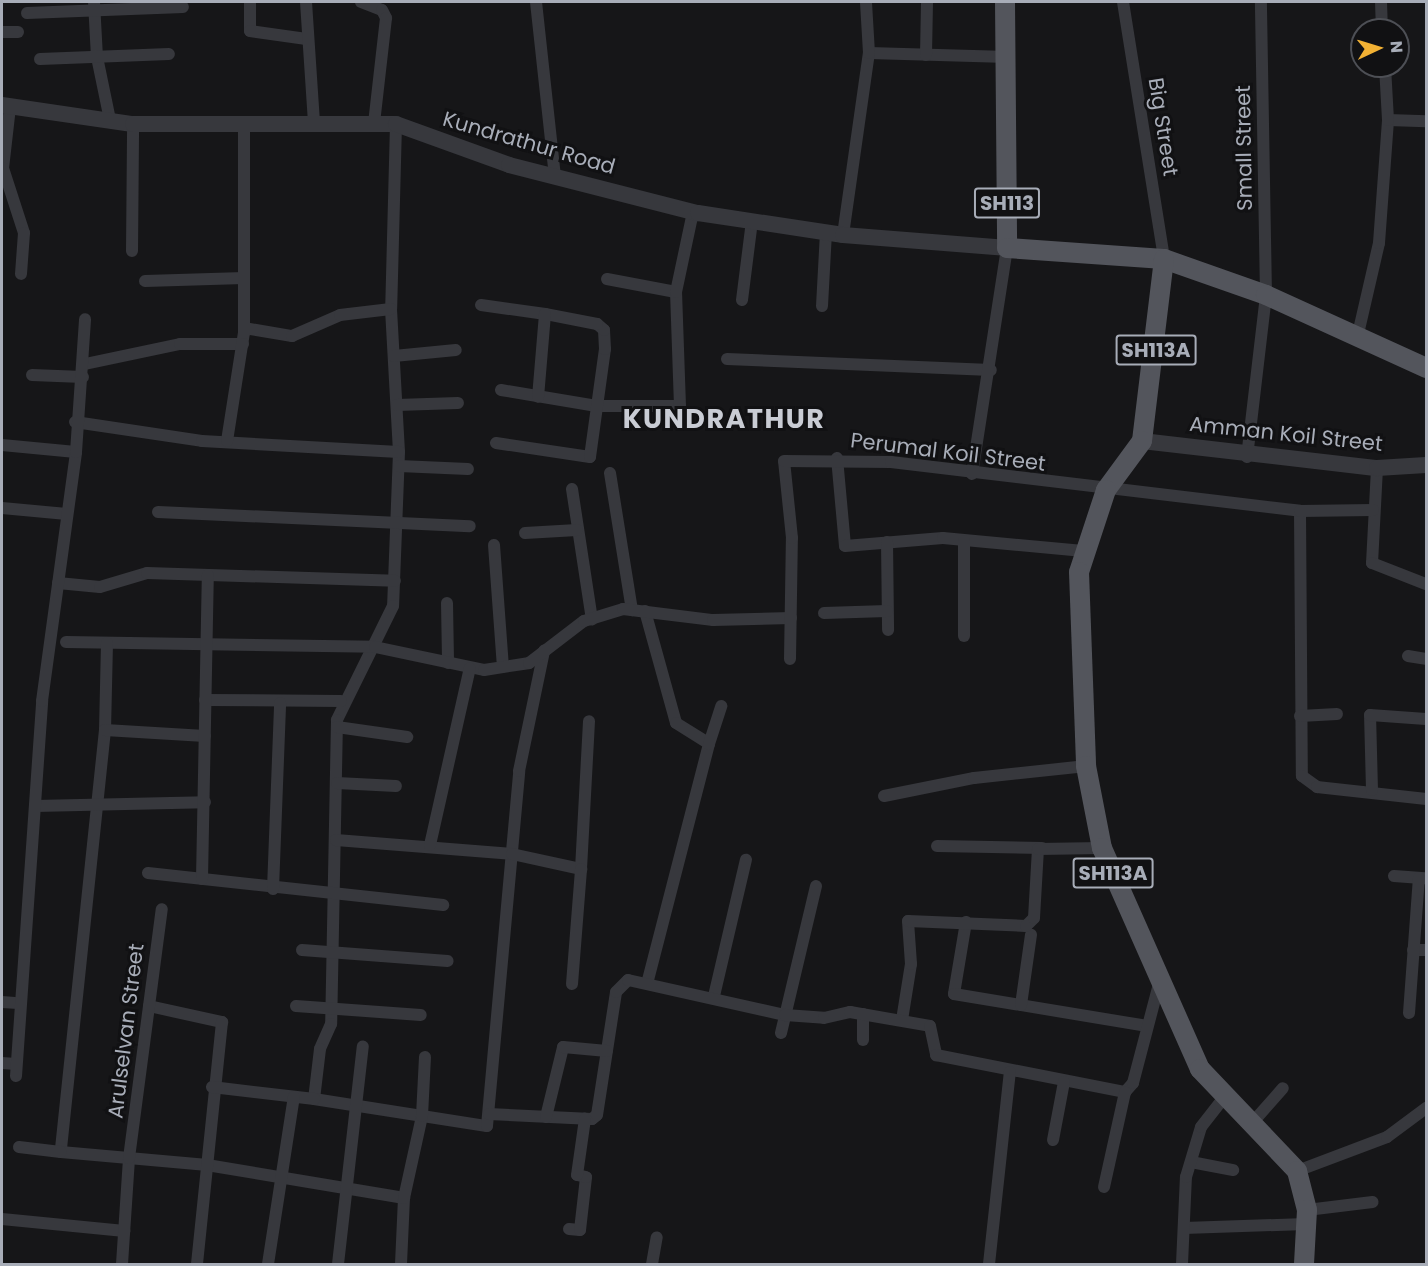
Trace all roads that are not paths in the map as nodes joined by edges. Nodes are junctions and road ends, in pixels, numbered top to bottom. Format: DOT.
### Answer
graph roads {
  1 [pos="250,2"];
  2 [pos="306,2"];
  3 [pos="361,2"];
  4 [pos="536,2"];
  5 [pos="866,2"];
  6 [pos="927,2"];
  7 [pos="1005,2"];
  8 [pos="1123,2"];
  9 [pos="1261,2"];
  10 [pos="1380,2"];
  11 [pos="95,7"];
  12 [pos="183,7"];
  13 [pos="27,13"];
  14 [pos="1381,18"];
  15 [pos="2,32"];
  16 [pos="18,32"];
  17 [pos="306,39"];
  18 [pos="869,53"];
  19 [pos="169,54"];
  20 [pos="926,55"];
  21 [pos="97,57"];
  22 [pos="1008,57"];
  23 [pos="40,58"];
  24 [pos="1386,78"];
  25 [pos="6,106"];
  26 [pos="110,120"];
  27 [pos="1388,120"];
  28 [pos="1426,120"];
  29 [pos="314,121"];
  30 [pos="133,124"];
  31 [pos="374,124"];
  32 [pos="396,124"];
  33 [pos="244,125"];
  34 [pos="555,176"];
  35 [pos="693,212"];
  36 [pos="752,221"];
  37 [pos="826,232"];
  38 [pos="843,235"];
  39 [pos="1007,248"];
  40 [pos="132,251"];
  41 [pos="1164,259"];
  42 [pos="21,274"];
  43 [pos="244,278"];
  44 [pos="607,279"];
  45 [pos="145,281"];
  46 [pos="676,292"];
  47 [pos="1266,295"];
  48 [pos="742,300"];
  49 [pos="482,305"];
  50 [pos="822,306"];
  51 [pos="392,309"];
  52 [pos="545,314"];
  53 [pos="85,319"];
  54 [pos="1358,334"];
  55 [pos="243,335"];
  56 [pos="456,350"];
  57 [pos="394,356"];
  58 [pos="727,358"];
  59 [pos="85,364"];
  60 [pos="1426,368"];
  61 [pos="991,370"];
  62 [pos="32,375"];
  63 [pos="84,377"];
  64 [pos="501,390"];
  65 [pos="538,397"];
  66 [pos="458,403"];
  67 [pos="397,405"];
  68 [pos="597,406"];
  69 [pos="75,422"];
  70 [pos="227,441"];
  71 [pos="1142,441"];
  72 [pos="496,443"];
  73 [pos="2,445"];
  74 [pos="399,452"];
  75 [pos="76,453"];
  76 [pos="1247,457"];
  77 [pos="837,458"];
  78 [pos="1426,465"];
  79 [pos="399,466"];
  80 [pos="1377,468"];
  81 [pos="468,469"];
  82 [pos="610,473"];
  83 [pos="972,474"];
  84 [pos="572,489"];
  85 [pos="1106,490"];
  86 [pos="2,508"];
  87 [pos="1373,510"];
  88 [pos="1300,511"];
  89 [pos="158,512"];
  90 [pos="67,514"];
  91 [pos="399,520"];
  92 [pos="470,526"];
  93 [pos="577,530"];
  94 [pos="525,533"];
  95 [pos="964,541"];
  96 [pos="886,542"];
  97 [pos="494,545"];
  98 [pos="1083,551"];
  99 [pos="208,575"];
  100 [pos="395,581"];
  101 [pos="58,583"];
  102 [pos="1426,584"];
  103 [pos="447,603"];
  104 [pos="638,611"];
  105 [pos="887,611"];
  106 [pos="824,613"];
  107 [pos="791,618"];
  108 [pos="592,619"];
  109 [pos="888,630"];
  110 [pos="964,636"];
  111 [pos="66,642"];
  112 [pos="107,643"];
  113 [pos="204,646"];
  114 [pos="375,647"];
  115 [pos="544,651"];
  116 [pos="1408,656"];
  117 [pos="790,659"];
  118 [pos="1426,659"];
  119 [pos="448,663"];
  120 [pos="503,666"];
  121 [pos="470,668"];
  122 [pos="205,700"];
  123 [pos="342,701"];
  124 [pos="280,703"];
  125 [pos="721,706"];
  126 [pos="1337,714"];
  127 [pos="1300,716"];
  128 [pos="1426,719"];
  129 [pos="589,721"];
  130 [pos="337,727"];
  131 [pos="105,730"];
  132 [pos="206,736"];
  133 [pos="407,737"];
  134 [pos="709,744"];
  135 [pos="1086,766"];
  136 [pos="337,783"];
  137 [pos="396,786"];
  138 [pos="1372,790"];
  139 [pos="884,796"];
  140 [pos="1426,799"];
  141 [pos="205,802"];
  142 [pos="97,804"];
  143 [pos="35,806"];
  144 [pos="336,840"];
  145 [pos="430,845"];
  146 [pos="937,846"];
  147 [pos="1041,848"];
  148 [pos="1102,848"];
  149 [pos="512,854"];
  150 [pos="746,860"];
  151 [pos="581,869"];
  152 [pos="148,873"];
  153 [pos="1394,876"];
  154 [pos="1423,878"];
  155 [pos="202,879"];
  156 [pos="816,886"];
  157 [pos="273,889"];
  158 [pos="332,895"];
  159 [pos="443,905"];
  160 [pos="162,909"];
  161 [pos="966,922"];
  162 [pos="1031,935"];
  163 [pos="302,950"];
  164 [pos="1413,950"];
  165 [pos="1426,950"];
  166 [pos="333,951"];
  167 [pos="448,961"];
  168 [pos="1161,979"];
  169 [pos="647,983"];
  170 [pos="572,984"];
  171 [pos="714,996"];
  172 [pos="2,1002"];
  173 [pos="18,1003"];
  174 [pos="1021,1005"];
  175 [pos="149,1006"];
  176 [pos="296,1006"];
  177 [pos="332,1006"];
  178 [pos="1409,1013"];
  179 [pos="863,1014"];
  180 [pos="421,1015"];
  181 [pos="785,1015"];
  182 [pos="902,1020"];
  183 [pos="1147,1026"];
  184 [pos="782,1033"];
  185 [pos="863,1040"];
  186 [pos="363,1046"];
  187 [pos="606,1051"];
  188 [pos="425,1057"];
  189 [pos="2,1064"];
  190 [pos="1010,1072"];
  191 [pos="1064,1082"];
  192 [pos="212,1087"];
  193 [pos="1283,1088"];
  194 [pos="1125,1092"];
  195 [pos="1225,1096"];
  196 [pos="294,1097"];
  197 [pos="314,1099"];
  198 [pos="355,1106"];
  199 [pos="1426,1108"];
  200 [pos="489,1114"];
  201 [pos="422,1116"];
  202 [pos="546,1117"];
  203 [pos="585,1119"];
  204 [pos="1253,1122"];
  205 [pos="1053,1140"];
  206 [pos="19,1147"];
  207 [pos="61,1152"];
  208 [pos="129,1158"];
  209 [pos="1191,1161"];
  210 [pos="207,1165"];
  211 [pos="1233,1170"];
  212 [pos="1297,1170"];
  213 [pos="279,1177"];
  214 [pos="345,1187"];
  215 [pos="1104,1187"];
  216 [pos="404,1198"];
  217 [pos="1373,1202"];
  218 [pos="1306,1217"];
  219 [pos="2,1219"];
  220 [pos="1184,1228"];
  221 [pos="569,1229"];
  222 [pos="124,1231"];
  223 [pos="657,1237"];
  224 [pos="122,1264"];
  225 [pos="197,1264"];
  226 [pos="268,1264"];
  227 [pos="338,1264"];
  228 [pos="401,1264"];
  229 [pos="652,1264"];
  230 [pos="988,1264"];
  231 [pos="1182,1264"];
  232 [pos="1304,1264"];
  1 -- 17 [label="street"];
  2 -- 17 [label="street"];
  3 -- 31 [label="street"];
  4 -- 34 [label="street"];
  5 -- 18 [label="street"];
  6 -- 20 [label="street"];
  7 -- 22 [label="main road, SH113"];
  8 -- 41 [label="street, Big Street"];
  9 -- 47 [label="street, Small Street"];
  10 -- 14 [label="street"];
  11 -- 12 [label="street"];
  11 -- 13 [label="street"];
  11 -- 21 [label="street"];
  15 -- 16 [label="street"];
  17 -- 29 [label="street"];
  18 -- 20 [label="street"];
  18 -- 38 [label="street"];
  19 -- 21 [label="street"];
  20 -- 22 [label="street"];
  21 -- 23 [label="street"];
  21 -- 26 [label="street"];
  22 -- 39 [label="main road, SH113"];
  24 -- 27 [label="street"];
  25 -- 26 [label="street, Kundrathur Road"];
  25 -- 42 [label="street"];
  26 -- 30 [label="street, Kundrathur Road"];
  27 -- 28 [label="street"];
  27 -- 54 [label="street"];
  29 -- 31 [label="street, Kundrathur Road"];
  29 -- 33 [label="street, Kundrathur Road"];
  30 -- 33 [label="street, Kundrathur Road"];
  30 -- 40 [label="street"];
  31 -- 32 [label="street, Kundrathur Road"];
  32 -- 34 [label="street, Kundrathur Road"];
  32 -- 51 [label="street"];
  33 -- 43 [label="street"];
  34 -- 35 [label="street, Kundrathur Road"];
  35 -- 36 [label="street, Kundrathur Road"];
  35 -- 46 [label="street"];
  36 -- 37 [label="street, Kundrathur Road"];
  36 -- 48 [label="street"];
  37 -- 38 [label="street, Kundrathur Road"];
  37 -- 50 [label="street"];
  38 -- 39 [label="street, Kundrathur Road"];
  39 -- 41 [label="main road, SH113"];
  39 -- 61 [label="street"];
  41 -- 47 [label="main road, SH113"];
  41 -- 71 [label="main road, SH113A"];
  43 -- 45 [label="street"];
  43 -- 55 [label="street"];
  44 -- 46 [label="street"];
  46 -- 68 [label="street"];
  47 -- 54 [label="main road, SH113"];
  47 -- 76 [label="street, Small Street"];
  49 -- 52 [label="street"];
  51 -- 55 [label="street"];
  51 -- 57 [label="street"];
  52 -- 65 [label="street"];
  52 -- 68 [label="street"];
  53 -- 59 [label="street"];
  54 -- 60 [label="main road, SH113"];
  55 -- 59 [label="street"];
  55 -- 70 [label="street"];
  56 -- 57 [label="street"];
  57 -- 67 [label="street"];
  58 -- 61 [label="street"];
  59 -- 63 [label="street"];
  61 -- 83 [label="street"];
  62 -- 63 [label="street"];
  63 -- 69 [label="street"];
  64 -- 65 [label="street"];
  65 -- 68 [label="street"];
  66 -- 67 [label="street"];
  67 -- 74 [label="street"];
  68 -- 72 [label="street"];
  69 -- 70 [label="street"];
  69 -- 75 [label="street"];
  70 -- 74 [label="street"];
  71 -- 76 [label="street, Amman Koil Street"];
  71 -- 85 [label="main road, SH113A"];
  73 -- 75 [label="street"];
  74 -- 79 [label="street"];
  75 -- 90 [label="street"];
  76 -- 80 [label="street, Amman Koil Street"];
  77 -- 83 [label="street, Perumal Koil Street"];
  77 -- 96 [label="street"];
  77 -- 107 [label="street, Perumal Koil Street"];
  78 -- 80 [label="street, Amman Koil Street"];
  79 -- 81 [label="street"];
  79 -- 91 [label="street"];
  80 -- 87 [label="street"];
  82 -- 104 [label="street"];
  83 -- 85 [label="street, Perumal Koil Street"];
  84 -- 93 [label="street"];
  85 -- 88 [label="street, Perumal Koil Street"];
  85 -- 98 [label="main road, SH113A"];
  86 -- 90 [label="street"];
  87 -- 88 [label="street, Perumal Koil Street"];
  87 -- 102 [label="street"];
  88 -- 127 [label="street"];
  89 -- 91 [label="street"];
  90 -- 101 [label="street"];
  91 -- 92 [label="street"];
  91 -- 100 [label="street"];
  93 -- 94 [label="street"];
  93 -- 108 [label="street"];
  95 -- 96 [label="street"];
  95 -- 98 [label="street"];
  95 -- 110 [label="street"];
  96 -- 105 [label="street"];
  97 -- 120 [label="street"];
  98 -- 135 [label="main road, SH113A"];
  99 -- 100 [label="street"];
  99 -- 101 [label="street"];
  99 -- 113 [label="street"];
  100 -- 114 [label="street"];
  101 -- 143 [label="street"];
  103 -- 119 [label="street"];
  104 -- 107 [label="street"];
  104 -- 108 [label="street"];
  104 -- 134 [label="street"];
  105 -- 106 [label="street"];
  105 -- 109 [label="street"];
  107 -- 117 [label="street"];
  108 -- 115 [label="street"];
  111 -- 112 [label="street"];
  112 -- 113 [label="street"];
  112 -- 131 [label="street"];
  113 -- 114 [label="street"];
  113 -- 122 [label="street"];
  114 -- 119 [label="street"];
  114 -- 123 [label="street"];
  115 -- 120 [label="street"];
  115 -- 149 [label="street"];
  116 -- 118 [label="street"];
  119 -- 121 [label="street"];
  120 -- 121 [label="street"];
  121 -- 145 [label="street"];
  122 -- 124 [label="street"];
  122 -- 132 [label="street"];
  123 -- 124 [label="street"];
  123 -- 130 [label="street"];
  124 -- 157 [label="street"];
  125 -- 134 [label="street"];
  126 -- 127 [label="street"];
  127 -- 138 [label="street"];
  128 -- 138 [label="street"];
  129 -- 151 [label="street"];
  130 -- 133 [label="street"];
  130 -- 136 [label="street"];
  131 -- 132 [label="street"];
  131 -- 142 [label="street"];
  132 -- 141 [label="street"];
  134 -- 169 [label="street"];
  135 -- 139 [label="street"];
  135 -- 148 [label="main road, SH113A"];
  136 -- 137 [label="street"];
  136 -- 144 [label="street"];
  138 -- 140 [label="street"];
  141 -- 142 [label="street"];
  141 -- 155 [label="street"];
  142 -- 143 [label="street"];
  142 -- 207 [label="street"];
  143 -- 173 [label="street"];
  144 -- 145 [label="street"];
  144 -- 158 [label="street"];
  145 -- 149 [label="street"];
  146 -- 147 [label="street"];
  147 -- 148 [label="street"];
  147 -- 161 [label="street"];
  148 -- 168 [label="main road, SH113A"];
  149 -- 151 [label="street"];
  149 -- 200 [label="street"];
  150 -- 171 [label="street"];
  151 -- 170 [label="street"];
  152 -- 155 [label="street"];
  153 -- 154 [label="street"];
  154 -- 164 [label="street"];
  155 -- 157 [label="street"];
  156 -- 181 [label="street"];
  157 -- 158 [label="street"];
  158 -- 159 [label="street"];
  158 -- 166 [label="street"];
  160 -- 175 [label="street, Arulselvan Street"];
  161 -- 174 [label="street"];
  161 -- 182 [label="street"];
  162 -- 174 [label="street"];
  163 -- 166 [label="street"];
  164 -- 165 [label="street"];
  164 -- 178 [label="street"];
  166 -- 167 [label="street"];
  166 -- 177 [label="street"];
  168 -- 183 [label="street"];
  168 -- 195 [label="main road, SH113A"];
  169 -- 171 [label="street"];
  169 -- 187 [label="street"];
  171 -- 181 [label="street"];
  172 -- 173 [label="street"];
  173 -- 189 [label="street"];
  174 -- 183 [label="street"];
  175 -- 192 [label="street"];
  175 -- 208 [label="street, Arulselvan Street"];
  176 -- 177 [label="street"];
  177 -- 180 [label="street"];
  177 -- 197 [label="street"];
  179 -- 181 [label="street"];
  179 -- 182 [label="street"];
  179 -- 185 [label="street"];
  181 -- 184 [label="street"];
  182 -- 190 [label="street"];
  183 -- 194 [label="street"];
  186 -- 198 [label="street"];
  187 -- 202 [label="street"];
  187 -- 203 [label="street"];
  188 -- 201 [label="street"];
  190 -- 191 [label="street"];
  190 -- 230 [label="street"];
  191 -- 194 [label="street"];
  191 -- 205 [label="street"];
  192 -- 196 [label="street"];
  192 -- 210 [label="street"];
  193 -- 204 [label="street"];
  194 -- 215 [label="street"];
  195 -- 204 [label="main road, SH113A"];
  195 -- 209 [label="street"];
  196 -- 197 [label="street"];
  196 -- 213 [label="street"];
  197 -- 198 [label="street"];
  198 -- 201 [label="street"];
  198 -- 214 [label="street"];
  199 -- 212 [label="street"];
  200 -- 201 [label="street"];
  200 -- 202 [label="street"];
  201 -- 216 [label="street"];
  202 -- 203 [label="street"];
  203 -- 221 [label="street"];
  204 -- 212 [label="main road, SH113A"];
  206 -- 207 [label="street"];
  207 -- 208 [label="street"];
  208 -- 210 [label="street"];
  208 -- 222 [label="street, Arulselvan Street"];
  209 -- 211 [label="street"];
  209 -- 220 [label="street"];
  210 -- 213 [label="street"];
  210 -- 225 [label="street"];
  212 -- 218 [label="main road, SH113A"];
  213 -- 214 [label="street"];
  213 -- 226 [label="street"];
  214 -- 216 [label="street"];
  214 -- 227 [label="street"];
  216 -- 228 [label="street"];
  217 -- 218 [label="street"];
  218 -- 220 [label="street"];
  218 -- 232 [label="main road, SH113A"];
  219 -- 222 [label="street"];
  220 -- 231 [label="street"];
  222 -- 224 [label="street, Arulselvan Street"];
  223 -- 229 [label="street"];
}
